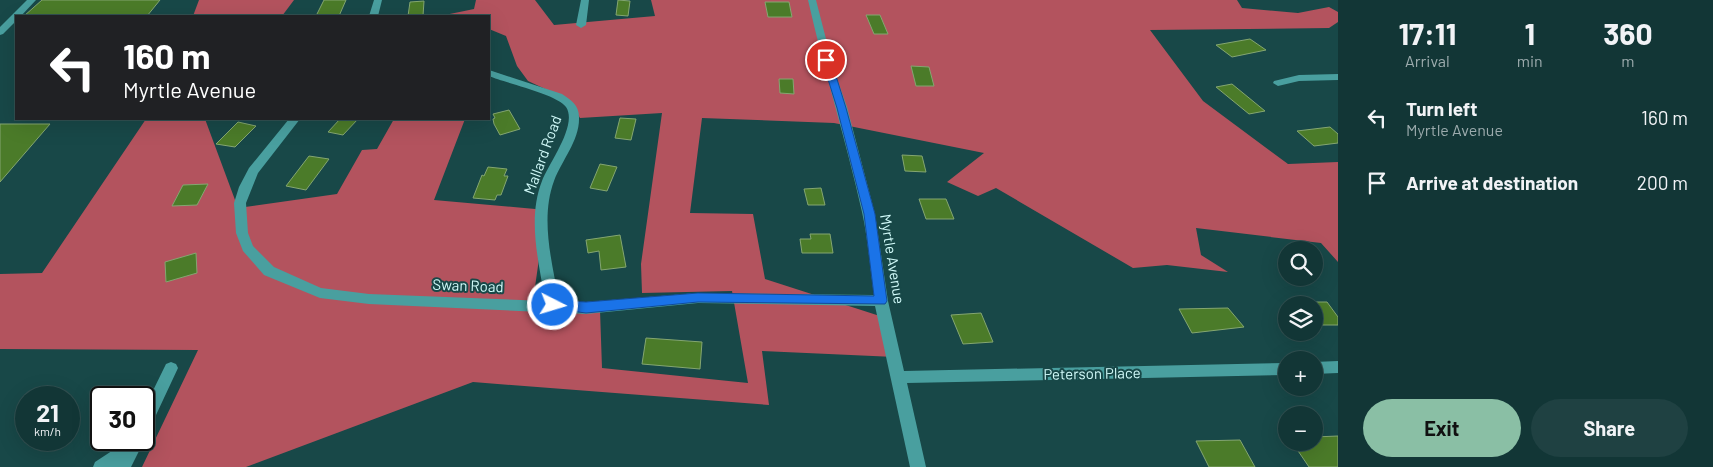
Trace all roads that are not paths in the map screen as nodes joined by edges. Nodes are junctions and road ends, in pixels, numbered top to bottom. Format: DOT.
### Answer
graph roads {
  1 [pos="32,0"];
  2 [pos="378,0"];
  3 [pos="585,0"];
  4 [pos="812,0"];
  5 [pos="17,15"];
  6 [pos="374,15"];
  7 [pos="15,17"];
  8 [pos="581,25"];
  9 [pos="0,32"];
  10 [pos="490,73"];
  11 [pos="1338,77"];
  12 [pos="1278,83"];
  13 [pos="294,120"];
  14 [pos="881,301"];
  15 [pos="553,305"];
  16 [pos="1338,367"];
  17 [pos="171,368"];
  18 [pos="1323,368"];
  19 [pos="1278,369"];
  20 [pos="898,377"];
  21 [pos="155,402"];
  22 [pos="124,451"];
  23 [pos="131,451"];
  24 [pos="101,467"];
  25 [pos="124,467"];
  26 [pos="918,467"];
  1 -- 5 [label="street"];
  2 -- 6 [label="street"];
  3 -- 8 [label="street"];
  4 -- 14 [label="street, Myrtle Avenue"];
  7 -- 9 [label="street"];
  10 -- 15 [label="street, Mallard Road"];
  11 -- 12 [label="street"];
  13 -- 15 [label="street, Swan Road"];
  14 -- 15 [label="street, Swan Road"];
  14 -- 20 [label="street, Myrtle Avenue"];
  16 -- 18 [label="street"];
  17 -- 21 [label="street"];
  19 -- 20 [label="street, Peterson Place"];
  20 -- 26 [label="street, Myrtle Avenue"];
  22 -- 24 [label="street"];
  23 -- 25 [label="street"];
}
